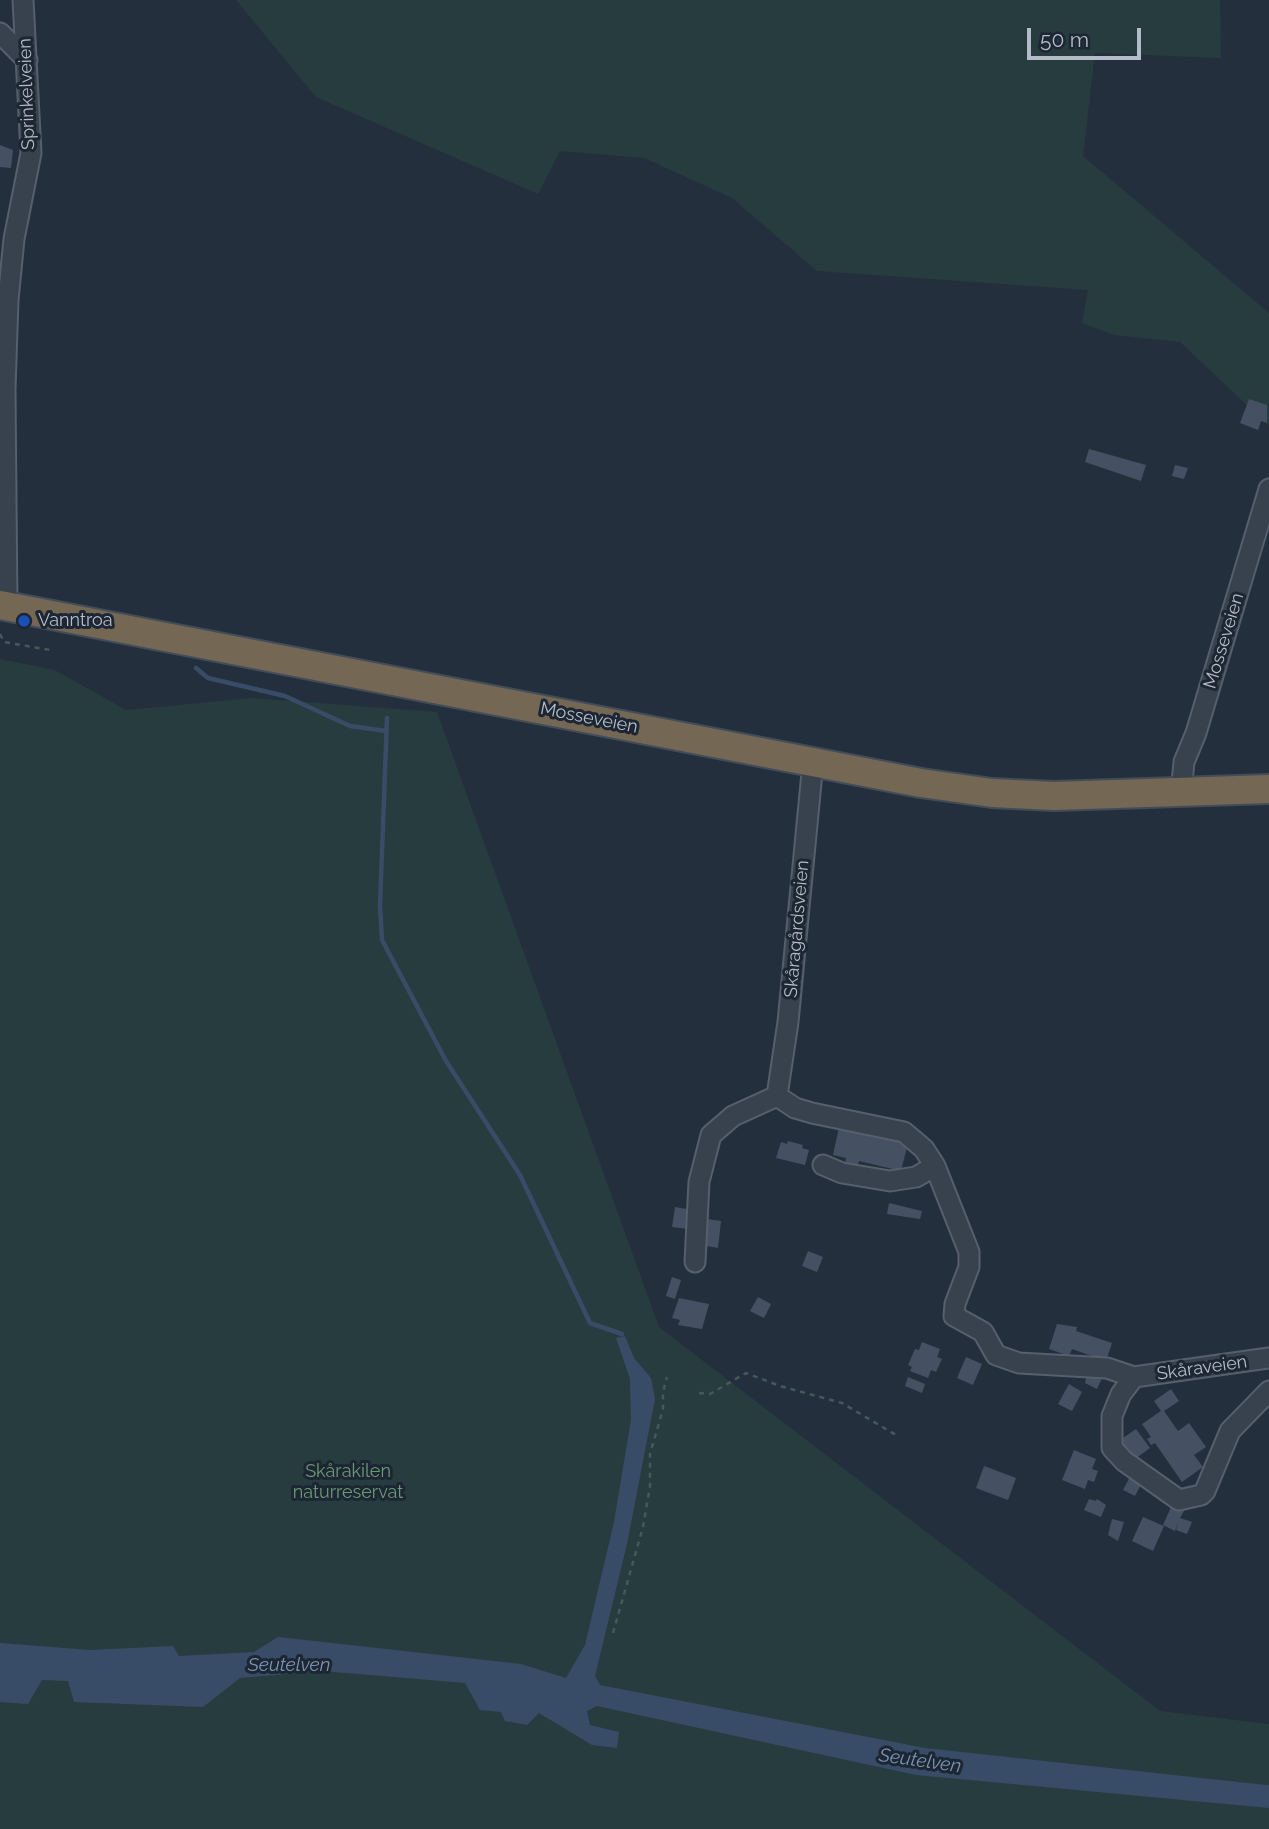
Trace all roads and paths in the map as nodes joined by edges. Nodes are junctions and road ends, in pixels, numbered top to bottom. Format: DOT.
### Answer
graph roads {
  1 [pos="23,0"];
  2 [pos="0,33"];
  3 [pos="27,61"];
  4 [pos="1269,489"];
  5 [pos="3,606"];
  6 [pos="0,634"];
  7 [pos="50,650"];
  8 [pos="813,762"];
  9 [pos="1269,789"];
  10 [pos="1181,793"];
  11 [pos="777,1096"];
  12 [pos="823,1165"];
  13 [pos="935,1166"];
  14 [pos="695,1262"];
  15 [pos="1269,1358"];
  16 [pos="667,1377"];
  17 [pos="1134,1377"];
  18 [pos="1269,1391"];
  19 [pos="699,1392"];
  20 [pos="897,1435"];
  21 [pos="614,1633"];
  1 -- 3 [label="street, Sprinkelveien"];
  2 -- 3 [label="street"];
  3 -- 5 [label="street, Sprinkelveien"];
  4 -- 10 [label="street, Mosseveien"];
  5 -- 8 [label="highway, Mosseveien"];
  6 -- 7 [label="path"];
  8 -- 10 [label="highway, Mosseveien"];
  8 -- 11 [label="street, Skåragårdsveien"];
  9 -- 10 [label="highway, Mosseveien"];
  11 -- 13 [label="street"];
  11 -- 14 [label="street"];
  12 -- 13 [label="street"];
  13 -- 17 [label="street"];
  15 -- 17 [label="street, Skåraveien"];
  16 -- 21 [label="path"];
  17 -- 18 [label="street"];
  19 -- 20 [label="path"];
}
